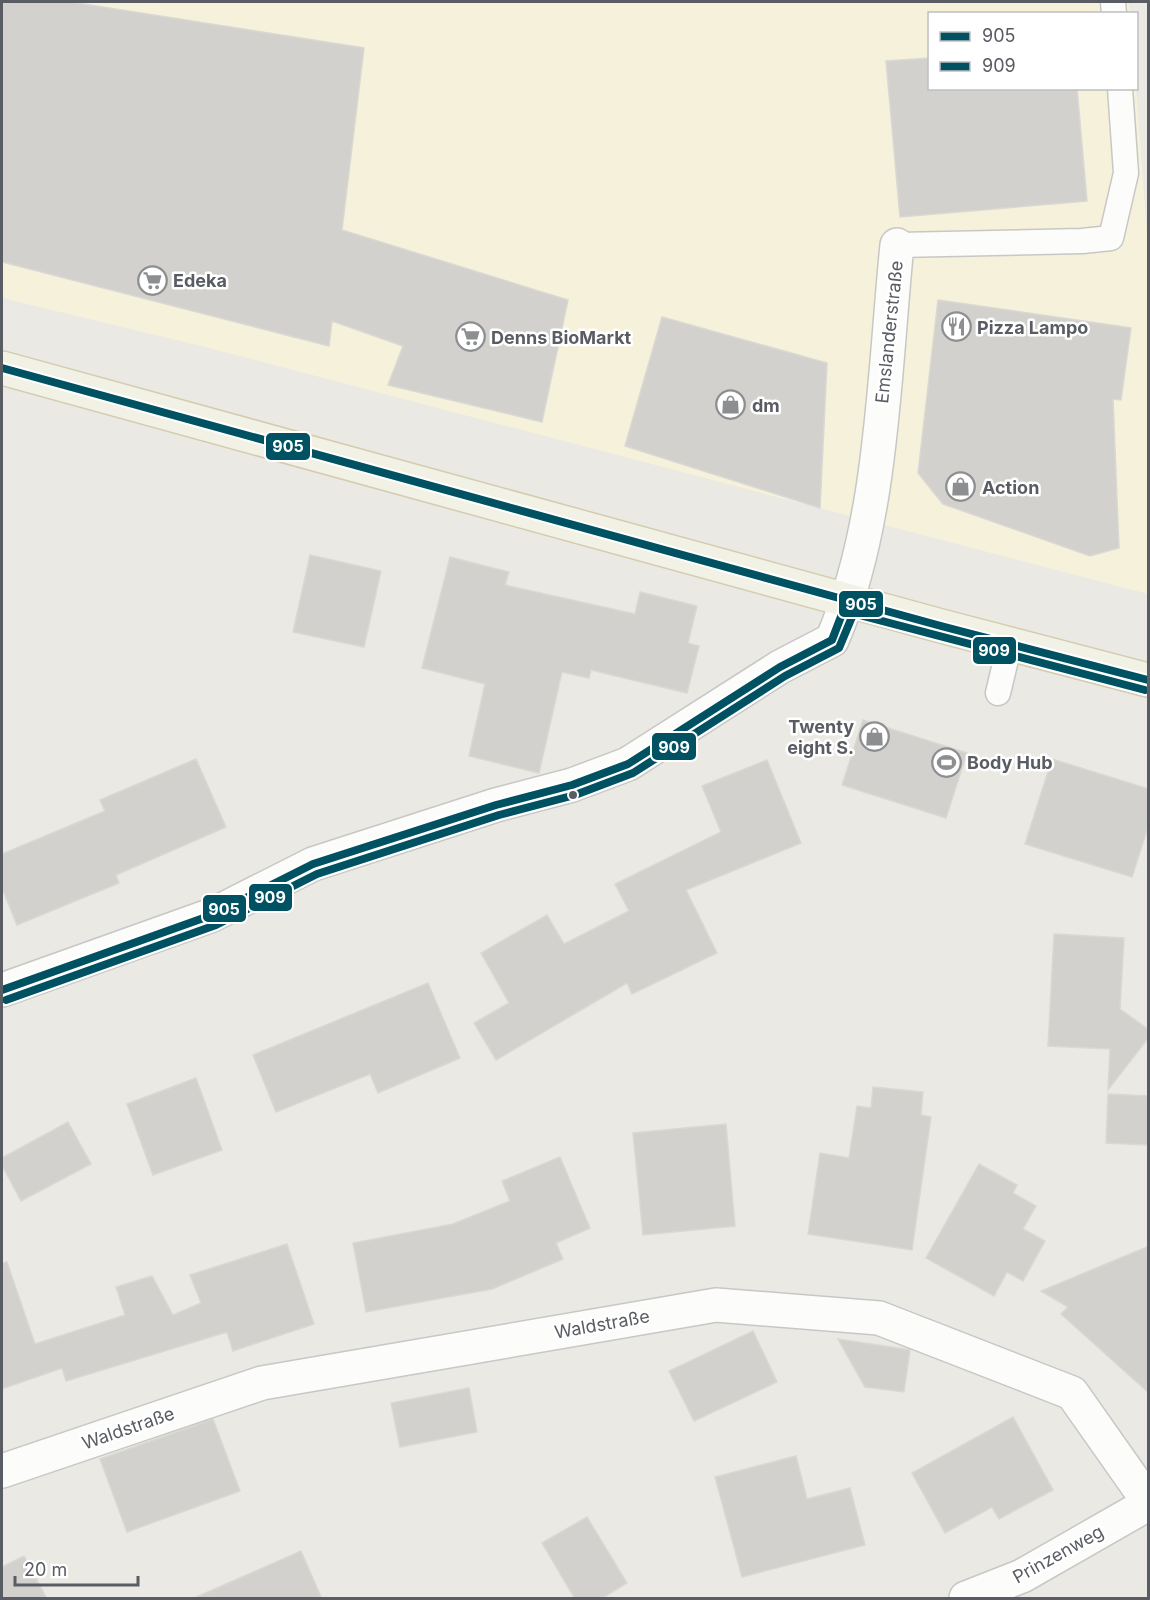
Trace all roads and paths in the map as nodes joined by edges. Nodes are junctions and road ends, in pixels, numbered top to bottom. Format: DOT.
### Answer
graph roads {
  1 [pos="1120,90"];
  2 [pos="897,245"];
  3 [pos="2,368"];
  4 [pos="847,601"];
  5 [pos="1010,643"];
  6 [pos="1149,680"];
  7 [pos="998,693"];
  8 [pos="2,990"];
  9 [pos="2,1471"];
  10 [pos="1149,1502"];
  11 [pos="966,1599"];
  1 -- 2 [label="lane, Emslanderstraße"];
  2 -- 4 [label="street, Emslanderstraße"];
  3 -- 4 [label="main road"];
  4 -- 5 [label="main road"];
  4 -- 8 [label="street, Emslanderstraße"];
  5 -- 6 [label="main road"];
  5 -- 7 [label="lane"];
  9 -- 10 [label="street, Waldstraße"];
  10 -- 11 [label="street, Prinzenweg"];
}
